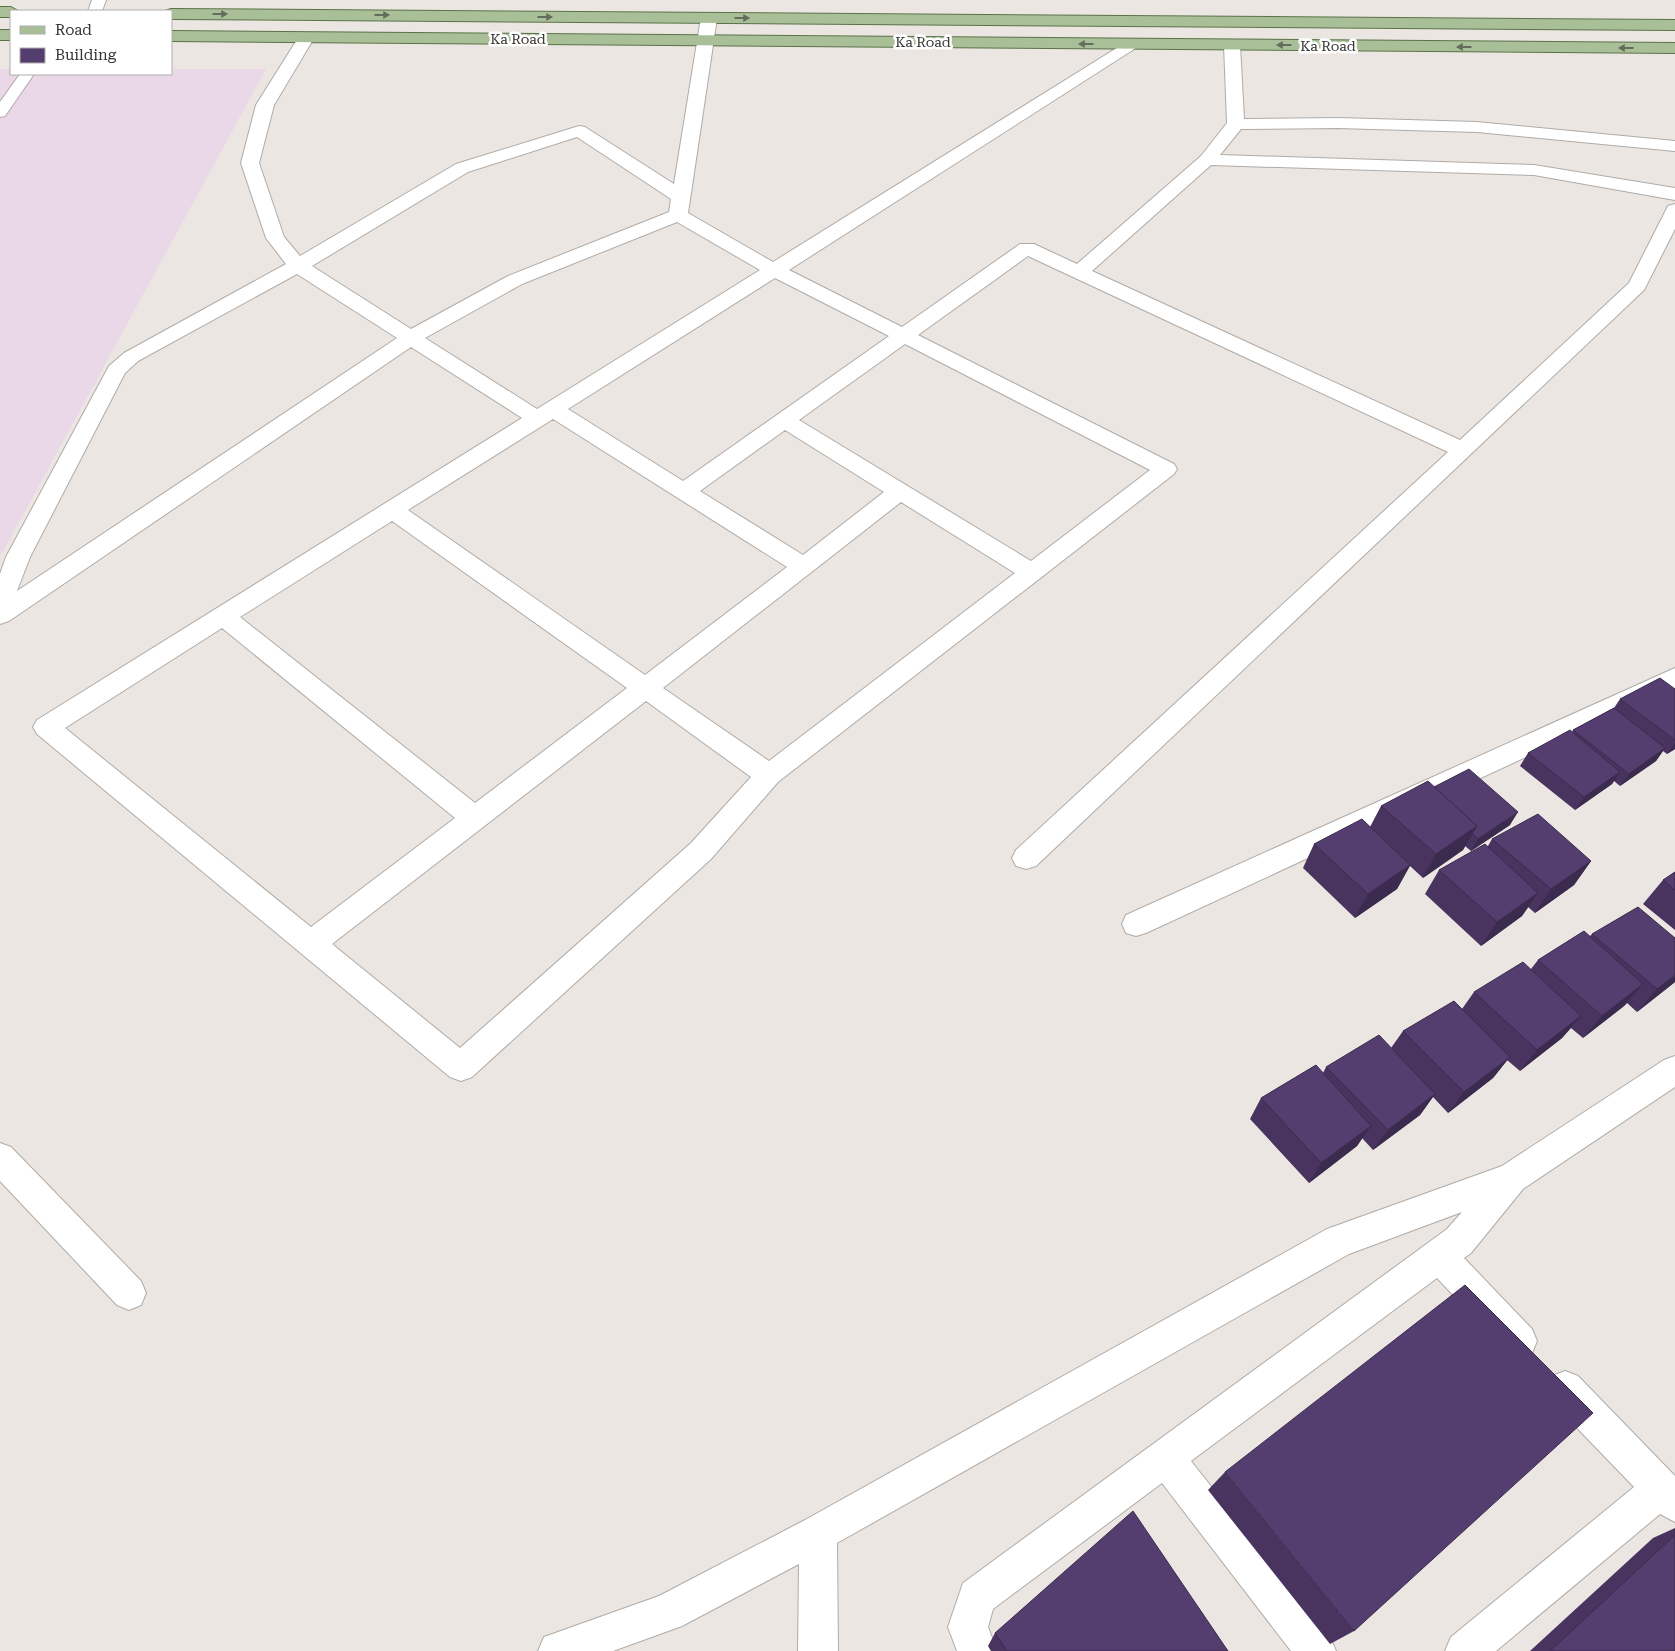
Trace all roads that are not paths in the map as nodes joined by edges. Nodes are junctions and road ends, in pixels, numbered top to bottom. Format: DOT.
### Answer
graph roads {
  1 [pos="172,14"];
  2 [pos="709,18"];
  3 [pos="1675,25"];
  4 [pos="172,36"];
  5 [pos="306,38"];
  6 [pos="706,41"];
  7 [pos="1134,44"];
  8 [pos="1232,45"];
  9 [pos="1675,48"];
  10 [pos="26,75"];
  11 [pos="0,113"];
  12 [pos="1236,124"];
  13 [pos="1675,146"];
  14 [pos="1207,160"];
  15 [pos="1675,194"];
  16 [pos="679,206"];
  17 [pos="1675,210"];
  18 [pos="298,266"];
  19 [pos="774,270"];
  20 [pos="1079,272"];
  21 [pos="903,336"];
  22 [pos="412,337"];
  23 [pos="545,413"];
  24 [pos="784,420"];
  25 [pos="1463,450"];
  26 [pos="684,491"];
  27 [pos="900,492"];
  28 [pos="392,510"];
  29 [pos="804,567"];
  30 [pos="1032,572"];
  31 [pos="0,606"];
  32 [pos="0,615"];
  33 [pos="223,616"];
  34 [pos="1675,677"];
  35 [pos="645,689"];
  36 [pos="769,775"];
  37 [pos="475,819"];
  38 [pos="1026,858"];
  39 [pos="1136,924"];
  40 [pos="311,943"];
  41 [pos="1675,1070"];
  42 [pos="0,1158"];
  43 [pos="1512,1178"];
  44 [pos="1439,1256"];
  45 [pos="129,1293"];
  46 [pos="1166,1458"];
  47 [pos="1668,1496"];
  48 [pos="818,1533"];
  49 [pos="558,1651"];
  50 [pos="818,1651"];
  51 [pos="977,1651"];
  52 [pos="1316,1651"];
  53 [pos="1465,1651"];
  1 -- 2 [label="main road, Ka Road, one-way"];
  2 -- 3 [label="main road, Ka Road, one-way"];
  2 -- 6 [label="street"];
  4 -- 5 [label="main road, Ka Road"];
  5 -- 6 [label="main road, Ka Road"];
  5 -- 18 [label="street"];
  7 -- 6 [label="main road, Ka Road, one-way"];
  6 -- 16 [label="street"];
  7 -- 8 [label="main road, Ka Road"];
  7 -- 19 [label="street"];
  9 -- 8 [label="main road, Ka Road, one-way"];
  8 -- 12 [label="street"];
  10 -- 11 [label="lane"];
  12 -- 13 [label="street"];
  12 -- 14 [label="street"];
  14 -- 15 [label="street"];
  14 -- 20 [label="street"];
  16 -- 18 [label="street"];
  16 -- 19 [label="street"];
  16 -- 22 [label="street"];
  17 -- 25 [label="street"];
  18 -- 22 [label="street"];
  18 -- 31 [label="street"];
  19 -- 21 [label="street"];
  19 -- 23 [label="street"];
  20 -- 21 [label="street"];
  20 -- 25 [label="street"];
  21 -- 24 [label="street"];
  21 -- 30 [label="street"];
  22 -- 23 [label="street"];
  22 -- 32 [label="street"];
  23 -- 26 [label="street"];
  23 -- 28 [label="street"];
  24 -- 26 [label="street"];
  24 -- 27 [label="street"];
  25 -- 38 [label="street"];
  26 -- 29 [label="street"];
  27 -- 29 [label="street"];
  27 -- 30 [label="street"];
  28 -- 33 [label="street"];
  28 -- 35 [label="street"];
  29 -- 35 [label="street"];
  30 -- 36 [label="street"];
  33 -- 37 [label="street"];
  33 -- 40 [label="street"];
  34 -- 39 [label="street"];
  35 -- 36 [label="street"];
  35 -- 37 [label="street"];
  36 -- 40 [label="street"];
  37 -- 40 [label="street"];
  41 -- 43 [label="street"];
  42 -- 45 [label="street"];
  43 -- 44 [label="street"];
  43 -- 48 [label="street"];
  44 -- 46 [label="street"];
  44 -- 47 [label="street"];
  46 -- 51 [label="street"];
  46 -- 52 [label="street"];
  47 -- 53 [label="street"];
  48 -- 49 [label="street"];
  48 -- 50 [label="street"];
}
